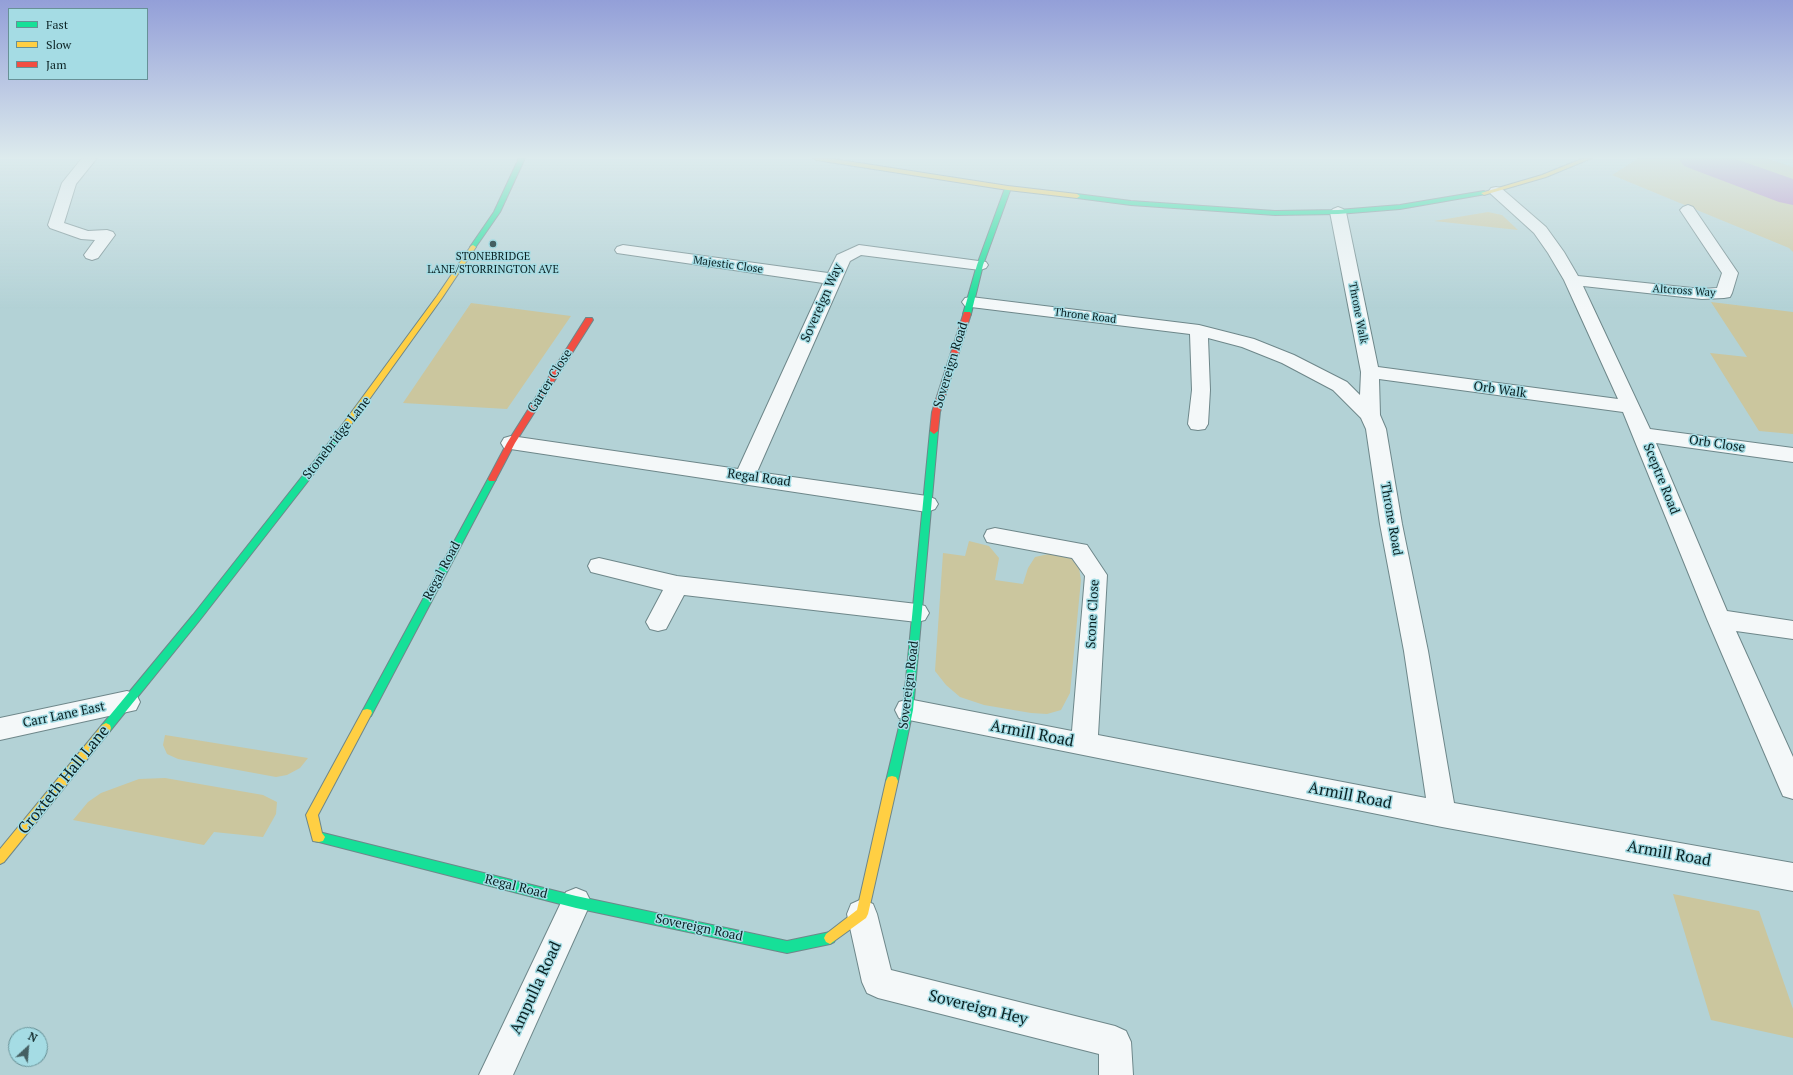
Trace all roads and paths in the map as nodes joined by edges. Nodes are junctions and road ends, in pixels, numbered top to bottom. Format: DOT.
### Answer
graph roads {
  1 [pos="61,208"];
  2 [pos="499,208"];
  3 [pos="1001,208"];
  4 [pos="1204,208"];
  5 [pos="1378,208"];
  6 [pos="1515,208"];
  7 [pos="1688,210"];
  8 [pos="1338,212"];
  9 [pos="624,250"];
  10 [pos="92,255"];
  11 [pos="980,265"];
  12 [pos="832,279"];
  13 [pos="1572,280"];
  14 [pos="971,302"];
  15 [pos="589,320"];
  16 [pos="1199,330"];
  17 [pos="1370,372"];
  18 [pos="1631,407"];
  19 [pos="1370,414"];
  20 [pos="1198,424"];
  21 [pos="1642,434"];
  22 [pos="511,443"];
  23 [pos="1793,455"];
  24 [pos="745,476"];
  25 [pos="927,504"];
  26 [pos="995,536"];
  27 [pos="599,566"];
  28 [pos="676,585"];
  29 [pos="917,613"];
  30 [pos="1719,619"];
  31 [pos="658,622"];
  32 [pos="1793,630"];
  33 [pos="127,702"];
  34 [pos="908,710"];
  35 [pos="0,729"];
  36 [pos="1084,744"];
  37 [pos="1793,787"];
  38 [pos="1442,814"];
  39 [pos="0,858"];
  40 [pos="1793,877"];
  41 [pos="576,902"];
  42 [pos="862,914"];
  43 [pos="496,1075"];
  44 [pos="1116,1075"];
  1 -- 10 [label="street"];
  2 -- 33 [label="street, Stonebridge Lane"];
  3 -- 11 [label="street, Sovereign Road"];
  4 -- 8 [label="street"];
  5 -- 8 [label="street"];
  6 -- 13 [label="street, Sceptre Road"];
  7 -- 13 [label="street, Altcross Way"];
  8 -- 17 [label="street, Throne Walk"];
  9 -- 12 [label="street, Majestic Close"];
  11 -- 12 [label="street, Sovereign Way"];
  11 -- 14 [label="street, Sovereign Road"];
  12 -- 24 [label="street, Sovereign Way"];
  13 -- 18 [label="street, Sceptre Road"];
  14 -- 16 [label="street, Throne Road"];
  14 -- 25 [label="street, Sovereign Road"];
  15 -- 22 [label="street, Garter Close"];
  16 -- 19 [label="street, Throne Road"];
  16 -- 20 [label="street"];
  17 -- 18 [label="street, Orb Walk"];
  17 -- 19 [label="street, Throne Walk"];
  18 -- 21 [label="street, Sceptre Road"];
  19 -- 38 [label="street, Throne Road"];
  21 -- 23 [label="street, Orb Close"];
  21 -- 30 [label="street, Sceptre Road"];
  22 -- 24 [label="street, Regal Road"];
  22 -- 41 [label="street, Regal Road"];
  24 -- 25 [label="street, Regal Road"];
  25 -- 29 [label="street, Sovereign Road"];
  26 -- 36 [label="street, Scone Close"];
  27 -- 28 [label="street"];
  28 -- 29 [label="street"];
  28 -- 31 [label="street"];
  29 -- 34 [label="street, Sovereign Road"];
  30 -- 32 [label="street"];
  30 -- 37 [label="street, Sceptre Road"];
  33 -- 35 [label="street, Carr Lane East"];
  33 -- 39 [label="street, Croxteth Hall Lane"];
  34 -- 36 [label="street, Armill Road"];
  34 -- 42 [label="street, Sovereign Road"];
  36 -- 38 [label="street, Armill Road"];
  38 -- 40 [label="street, Armill Road"];
  41 -- 42 [label="street, Sovereign Road"];
  41 -- 43 [label="street, Ampulla Road"];
  42 -- 44 [label="street, Sovereign Hey"];
}
